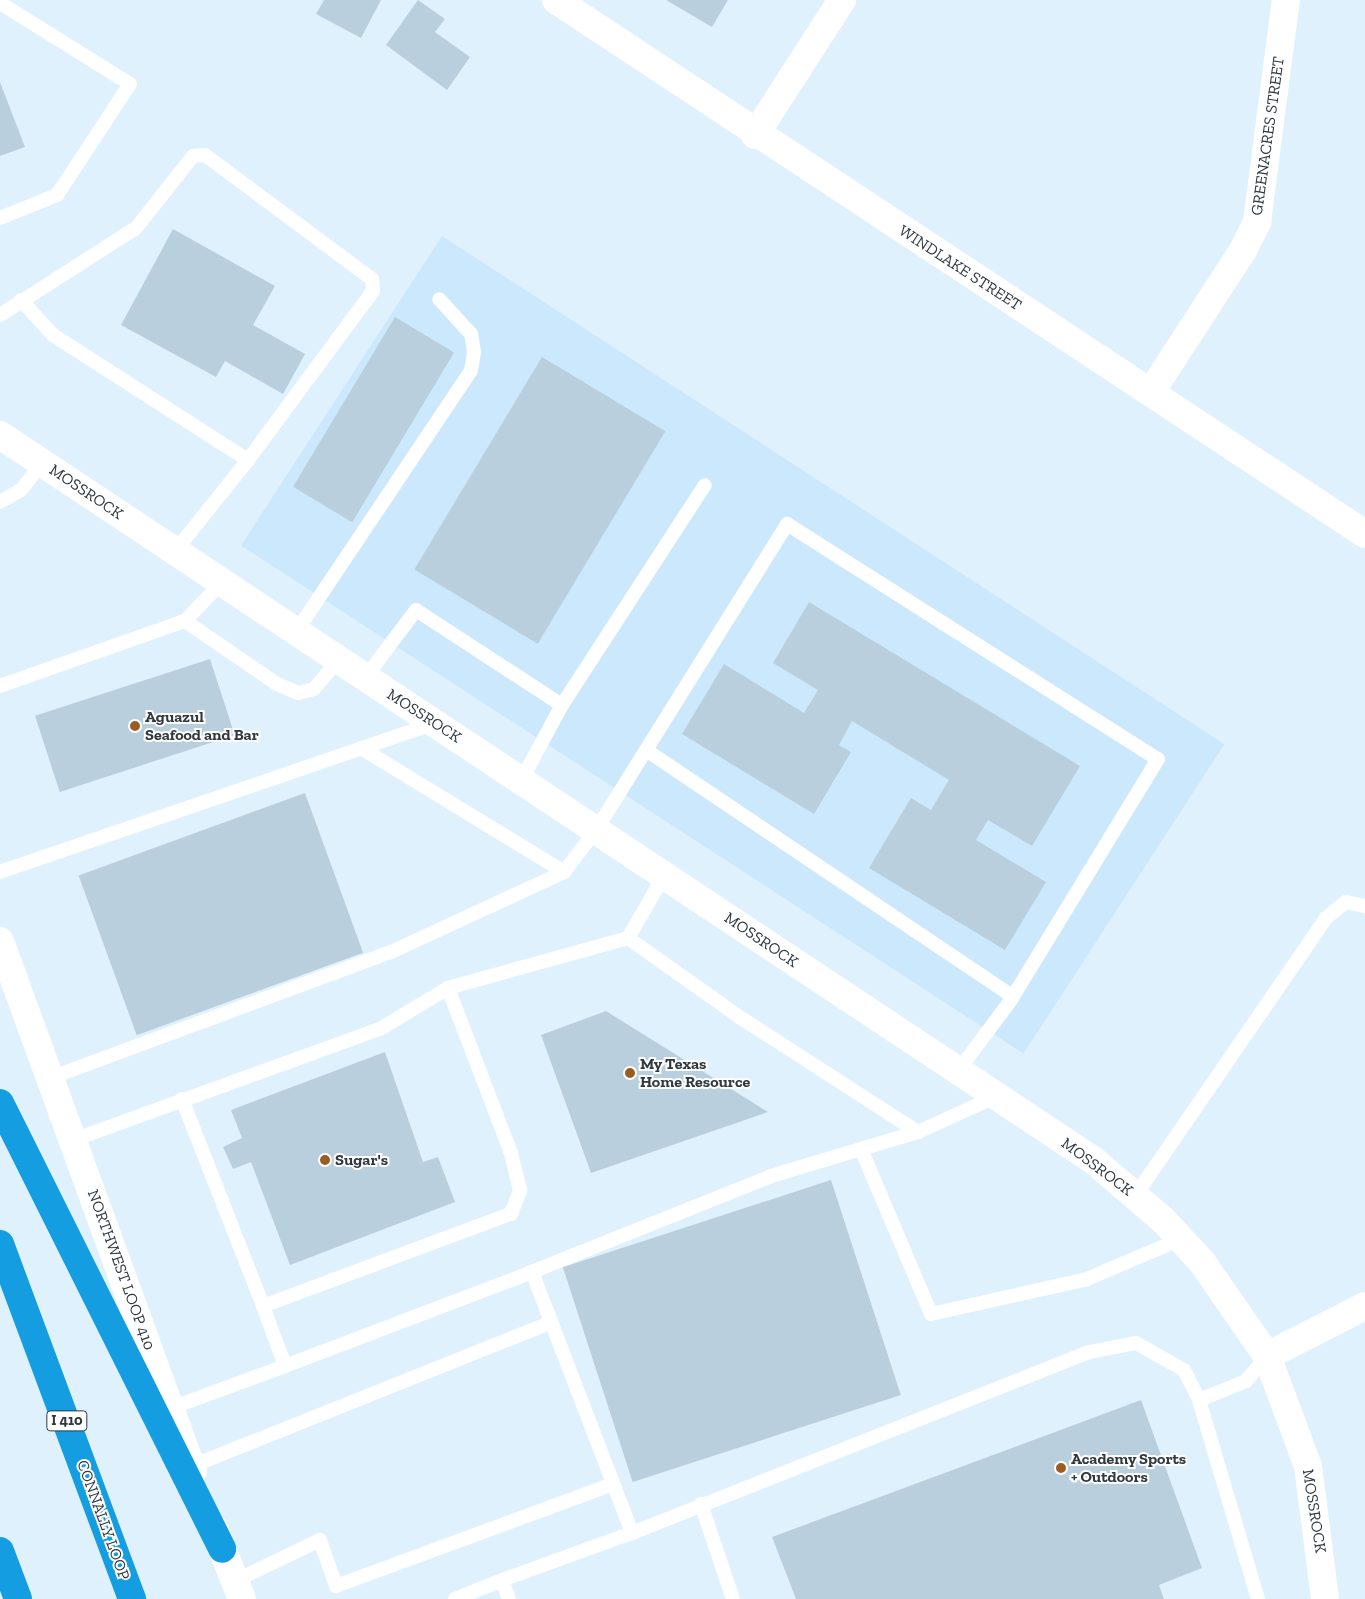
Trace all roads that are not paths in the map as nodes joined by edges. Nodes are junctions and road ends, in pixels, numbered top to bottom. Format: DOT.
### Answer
graph roads {
  1 [pos="556,0"];
  2 [pos="842,0"];
  3 [pos="1286,0"];
  4 [pos="0,3"];
  5 [pos="755,135"];
  6 [pos="0,218"];
  7 [pos="439,299"];
  8 [pos="21,300"];
  9 [pos="0,315"];
  10 [pos="1151,392"];
  11 [pos="0,435"];
  12 [pos="248,460"];
  13 [pos="42,463"];
  14 [pos="705,485"];
  15 [pos="0,502"];
  16 [pos="1365,534"];
  17 [pos="175,551"];
  18 [pos="222,582"];
  19 [pos="185,621"];
  20 [pos="296,632"];
  21 [pos="338,660"];
  22 [pos="365,678"];
  23 [pos="0,686"];
  24 [pos="562,705"];
  25 [pos="434,723"];
  26 [pos="361,748"];
  27 [pos="646,750"];
  28 [pos="520,781"];
  29 [pos="596,830"];
  30 [pos="0,872"];
  31 [pos="564,872"];
  32 [pos="664,876"];
  33 [pos="1365,906"];
  34 [pos="628,938"];
  35 [pos="0,942"];
  36 [pos="448,988"];
  37 [pos="1014,996"];
  38 [pos="958,1071"];
  39 [pos="50,1078"];
  40 [pos="997,1096"];
  41 [pos="182,1099"];
  42 [pos="0,1103"];
  43 [pos="918,1132"];
  44 [pos="73,1140"];
  45 [pos="861,1149"];
  46 [pos="1135,1196"];
  47 [pos="1181,1240"];
  48 [pos="0,1244"];
  49 [pos="523,1276"];
  50 [pos="263,1306"];
  51 [pos="1365,1306"];
  52 [pos="550,1323"];
  53 [pos="1267,1356"];
  54 [pos="285,1366"];
  55 [pos="1199,1400"];
  56 [pos="171,1408"];
  57 [pos="192,1466"];
  58 [pos="612,1484"];
  59 [pos="701,1504"];
  60 [pos="632,1533"];
  61 [pos="222,1549"];
  62 [pos="0,1551"];
  63 [pos="502,1580"];
  64 [pos="238,1590"];
  65 [pos="18,1599"];
  66 [pos="132,1599"];
  67 [pos="454,1599"];
  68 [pos="509,1599"];
  69 [pos="733,1599"];
  70 [pos="1258,1599"];
  71 [pos="1325,1599"];
  1 -- 5 [label="street, WINDLAKE STREET"];
  2 -- 5 [label="street"];
  3 -- 10 [label="street, GREENACRES STREET"];
  4 -- 6 [label="lane"];
  5 -- 10 [label="street, WINDLAKE STREET"];
  7 -- 20 [label="lane"];
  8 -- 9 [label="lane"];
  8 -- 12 [label="lane"];
  8 -- 12 [label="lane"];
  10 -- 16 [label="street, WINDLAKE STREET"];
  11 -- 13 [label="street, MOSSROCK"];
  12 -- 17 [label="lane"];
  13 -- 15 [label="lane"];
  13 -- 17 [label="street, MOSSROCK"];
  14 -- 24 [label="lane"];
  17 -- 18 [label="street, MOSSROCK"];
  18 -- 19 [label="lane"];
  18 -- 20 [label="street, MOSSROCK"];
  19 -- 21 [label="lane"];
  19 -- 23 [label="lane"];
  20 -- 21 [label="street, MOSSROCK"];
  21 -- 22 [label="street, MOSSROCK"];
  22 -- 24 [label="lane"];
  22 -- 25 [label="street, MOSSROCK"];
  24 -- 28 [label="lane"];
  25 -- 26 [label="lane"];
  25 -- 28 [label="street, MOSSROCK"];
  26 -- 30 [label="lane"];
  26 -- 31 [label="lane"];
  27 -- 29 [label="lane"];
  27 -- 37 [label="lane"];
  27 -- 37 [label="lane"];
  28 -- 29 [label="street, MOSSROCK"];
  29 -- 31 [label="lane"];
  29 -- 32 [label="street, MOSSROCK"];
  31 -- 39 [label="lane"];
  32 -- 34 [label="lane"];
  32 -- 38 [label="street, MOSSROCK"];
  33 -- 46 [label="lane"];
  34 -- 36 [label="lane"];
  34 -- 43 [label="lane"];
  35 -- 39 [label="street, NORTHWEST LOOP 410"];
  36 -- 41 [label="lane"];
  36 -- 50 [label="lane"];
  37 -- 38 [label="lane"];
  38 -- 40 [label="street, MOSSROCK"];
  39 -- 44 [label="street, NORTHWEST LOOP 410"];
  40 -- 43 [label="lane"];
  40 -- 46 [label="street, MOSSROCK"];
  41 -- 44 [label="lane"];
  41 -- 50 [label="lane"];
  42 -- 61 [label="highway"];
  43 -- 45 [label="lane"];
  44 -- 56 [label="street, NORTHWEST LOOP 410"];
  45 -- 47 [label="lane"];
  45 -- 49 [label="lane"];
  46 -- 47 [label="street, MOSSROCK"];
  47 -- 53 [label="street, MOSSROCK"];
  48 -- 66 [label="highway, CONNALLY LOOP / I 410"];
  49 -- 52 [label="lane"];
  49 -- 54 [label="lane"];
  50 -- 54 [label="lane"];
  51 -- 53 [label="street"];
  52 -- 57 [label="lane"];
  52 -- 58 [label="lane"];
  53 -- 55 [label="lane"];
  53 -- 71 [label="street, MOSSROCK"];
  54 -- 56 [label="lane"];
  55 -- 59 [label="lane"];
  55 -- 70 [label="lane"];
  56 -- 57 [label="street, NORTHWEST LOOP 410"];
  57 -- 61 [label="street, NORTHWEST LOOP 410"];
  58 -- 60 [label="lane"];
  58 -- 64 [label="lane"];
  59 -- 60 [label="lane"];
  59 -- 69 [label="lane"];
  60 -- 63 [label="lane"];
  61 -- 64 [label="street, NORTHWEST LOOP 410"];
  62 -- 65 [label="highway"];
  63 -- 67 [label="lane"];
  63 -- 68 [label="lane"];
}
